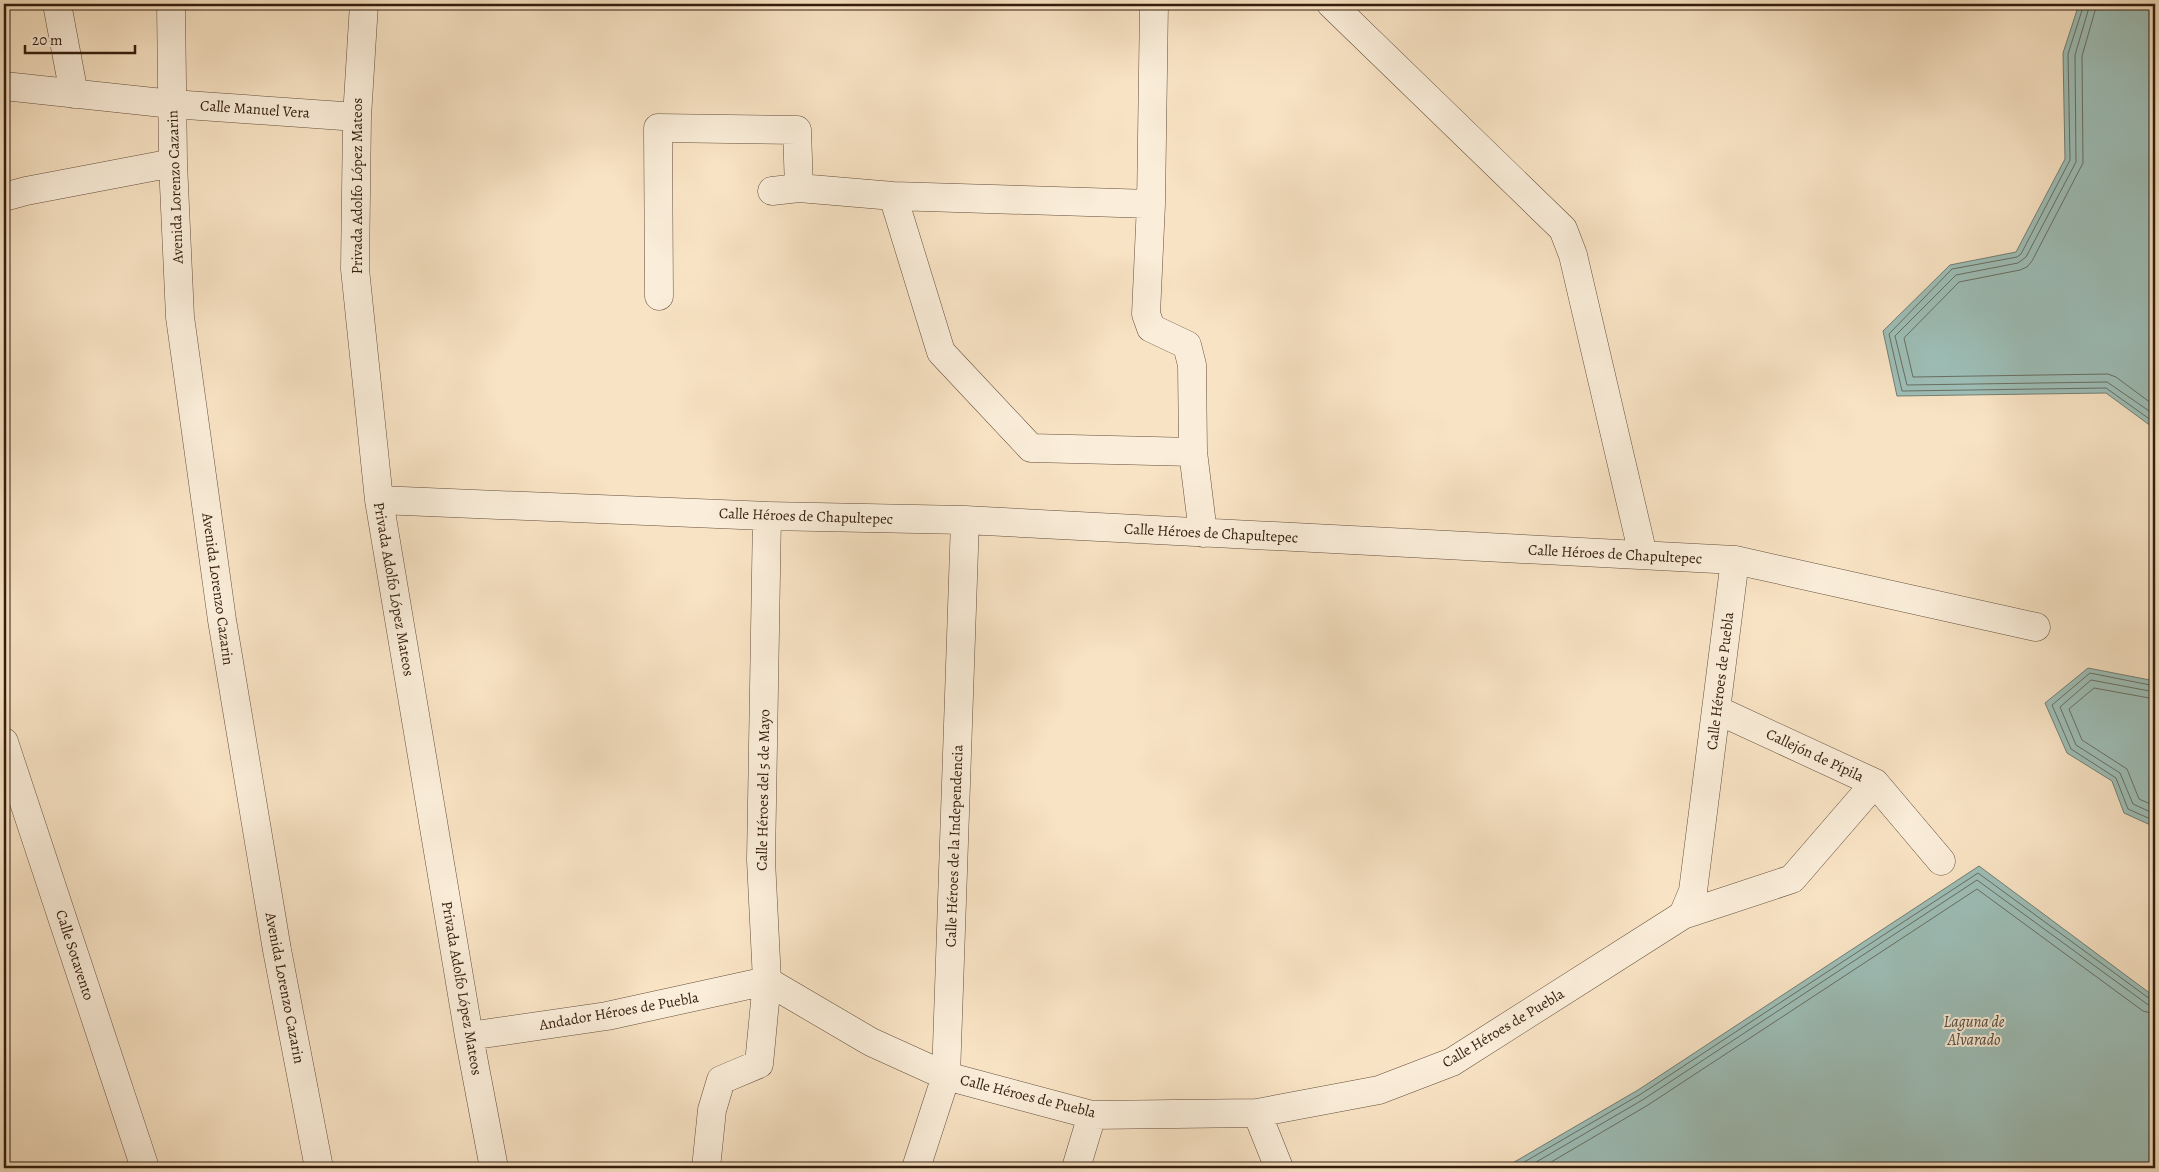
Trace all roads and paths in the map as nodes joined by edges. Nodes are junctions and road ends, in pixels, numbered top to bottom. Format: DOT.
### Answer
graph roads {
  1 [pos="57,4"];
  2 [pos="171,4"];
  3 [pos="364,4"];
  4 [pos="1154,4"];
  5 [pos="1331,4"];
  6 [pos="4,86"];
  7 [pos="74,94"];
  8 [pos="172,104"];
  9 [pos="357,116"];
  10 [pos="173,163"];
  11 [pos="799,188"];
  12 [pos="772,191"];
  13 [pos="893,196"];
  14 [pos="4,197"];
  15 [pos="1151,204"];
  16 [pos="659,296"];
  17 [pos="1192,452"];
  18 [pos="379,500"];
  19 [pos="767,516"];
  20 [pos="965,520"];
  21 [pos="1203,533"];
  22 [pos="1643,556"];
  23 [pos="1734,560"];
  24 [pos="2036,627"];
  25 [pos="1717,710"];
  26 [pos="4,742"];
  27 [pos="1875,783"];
  28 [pos="1940,861"];
  29 [pos="1683,915"];
  30 [pos="767,982"];
  31 [pos="469,1036"];
  32 [pos="946,1076"];
  33 [pos="1258,1113"];
  34 [pos="1092,1115"];
  35 [pos="145,1168"];
  36 [pos="319,1168"];
  37 [pos="494,1168"];
  38 [pos="706,1168"];
  39 [pos="916,1168"];
  40 [pos="1076,1168"];
  41 [pos="1279,1168"];
  1 -- 7 [label="street"];
  2 -- 8 [label="street, Avenida Lorenzo Cazarin"];
  3 -- 9 [label="street, Privada Adolfo López Mateos"];
  4 -- 15 [label="street"];
  5 -- 22 [label="street"];
  6 -- 7 [label="street, Calle Manuel Vera"];
  7 -- 8 [label="street, Calle Manuel Vera"];
  8 -- 9 [label="street, Calle Manuel Vera"];
  8 -- 10 [label="street, Avenida Lorenzo Cazarin"];
  9 -- 18 [label="street, Privada Adolfo López Mateos"];
  10 -- 14 [label="street"];
  10 -- 36 [label="street, Avenida Lorenzo Cazarin"];
  11 -- 12 [label="street"];
  11 -- 13 [label="street"];
  11 -- 16 [label="street"];
  13 -- 15 [label="street"];
  13 -- 17 [label="street"];
  15 -- 17 [label="street"];
  17 -- 21 [label="street"];
  18 -- 19 [label="street, Calle Héroes de Chapultepec"];
  18 -- 31 [label="street, Privada Adolfo López Mateos"];
  19 -- 20 [label="street, Calle Héroes de Chapultepec"];
  19 -- 30 [label="street, Calle Héroes del 5 de Mayo"];
  20 -- 21 [label="street, Calle Héroes de Chapultepec"];
  20 -- 32 [label="street, Calle Héroes de la Independencia"];
  21 -- 22 [label="street, Calle Héroes de Chapultepec"];
  22 -- 23 [label="street, Calle Héroes de Chapultepec"];
  23 -- 24 [label="street, Calle Héroes de Chapultepec"];
  23 -- 25 [label="street, Calle Héroes de Puebla"];
  25 -- 27 [label="street, Callejón de Pípila"];
  25 -- 29 [label="street, Calle Héroes de Puebla"];
  26 -- 35 [label="street, Calle Sotavento"];
  27 -- 28 [label="street, Callejón de Pípila"];
  27 -- 29 [label="street"];
  29 -- 33 [label="street, Calle Héroes de Puebla"];
  30 -- 31 [label="street, Andador Héroes de Puebla"];
  30 -- 32 [label="street, Calle Héroes de Puebla"];
  30 -- 38 [label="street, Calle Héroes del 5 de Mayo"];
  31 -- 37 [label="street, Privada Adolfo López Mateos"];
  32 -- 34 [label="street, Calle Héroes de Puebla"];
  32 -- 39 [label="street, Calle Héroes de la Independencia"];
  33 -- 34 [label="street, Calle Héroes de Puebla"];
  33 -- 41 [label="street"];
  34 -- 40 [label="street"];
}
